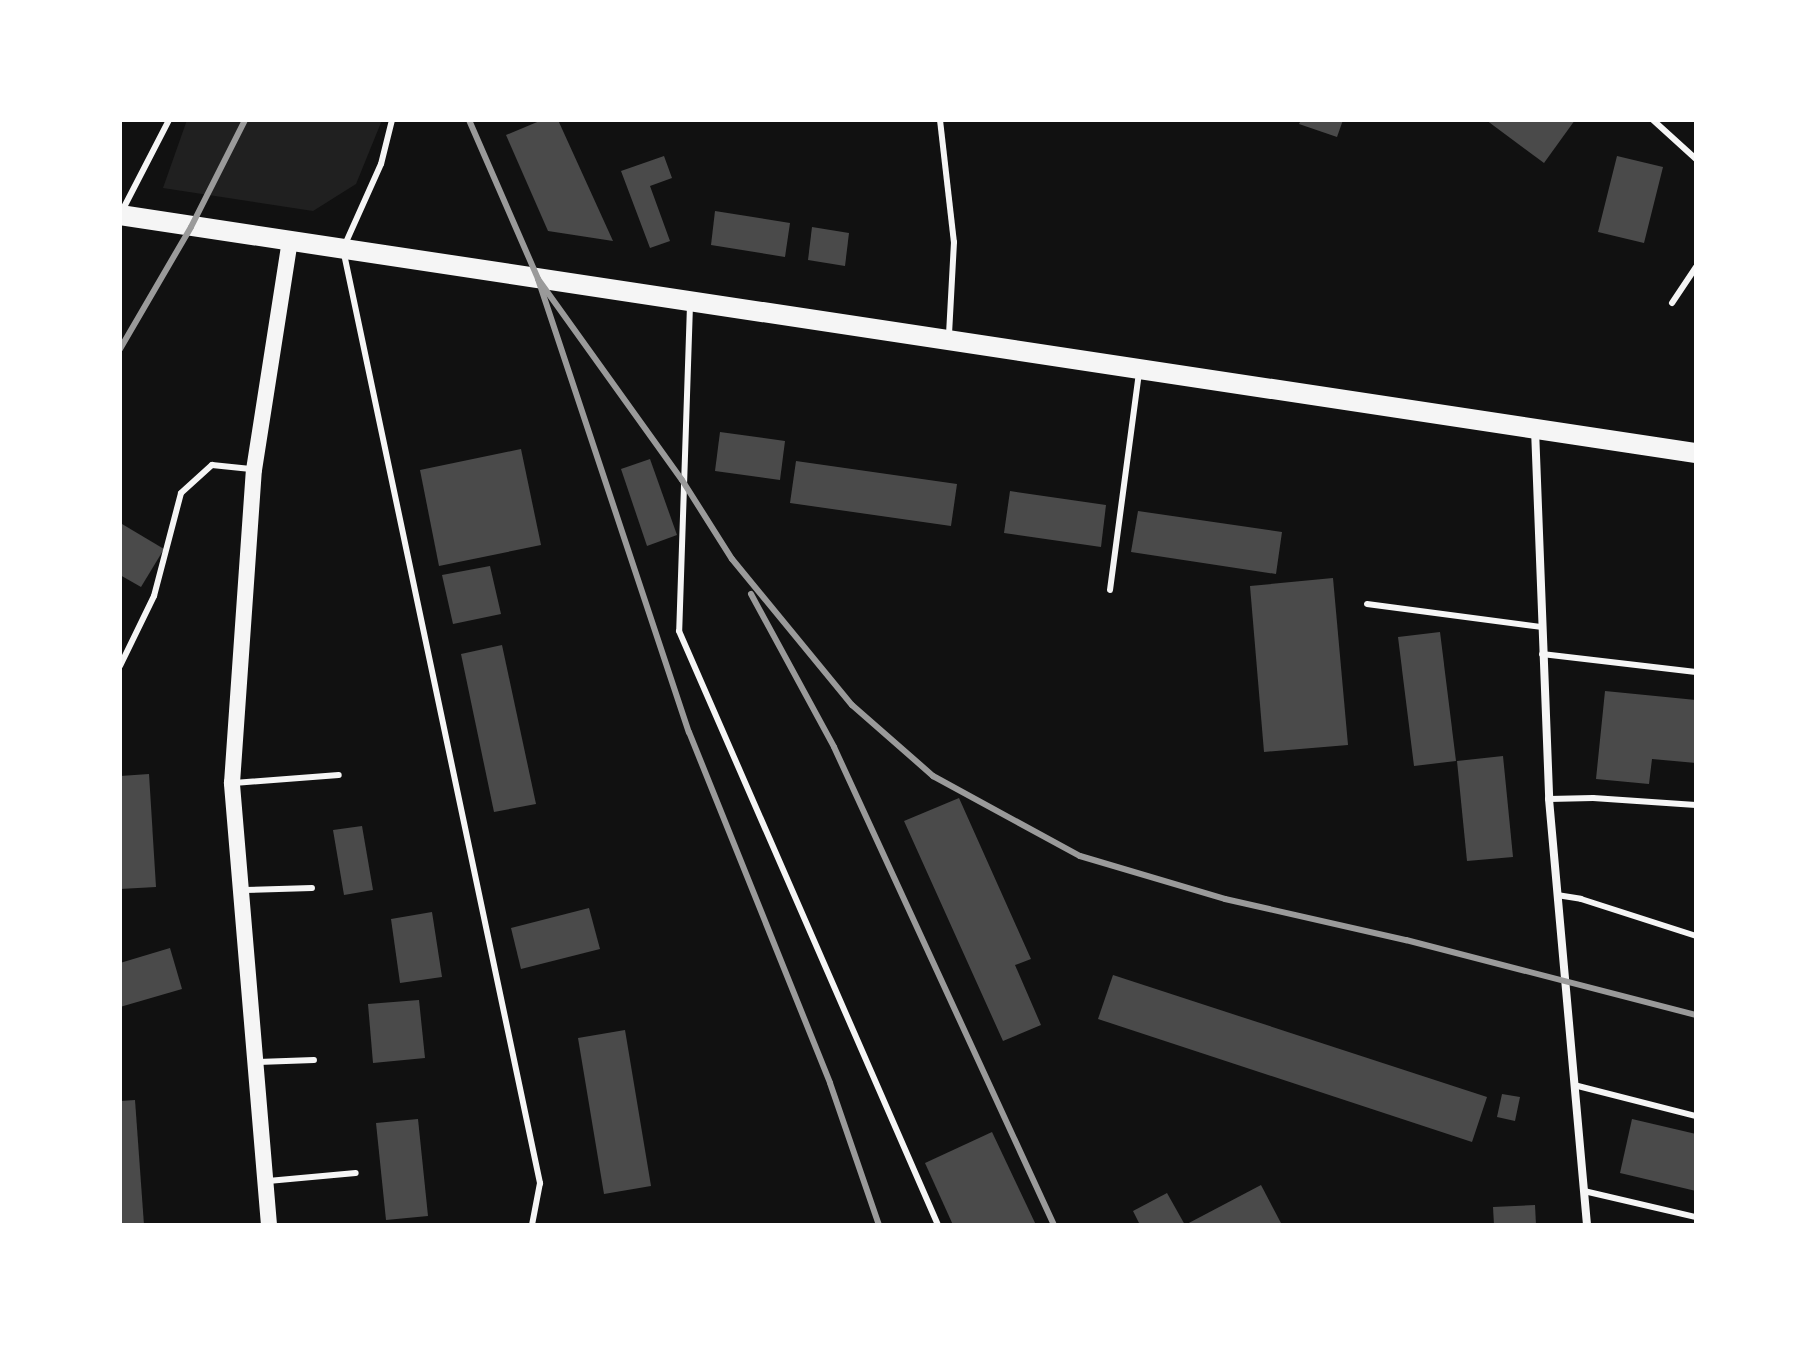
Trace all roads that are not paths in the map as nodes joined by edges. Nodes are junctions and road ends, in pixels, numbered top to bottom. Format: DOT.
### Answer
graph roads {
  1 [pos="169,120"];
  2 [pos="392,120"];
  3 [pos="940,120"];
  4 [pos="1653,120"];
  5 [pos="1696,159"];
  6 [pos="120,215"];
  7 [pos="290,241"];
  8 [pos="343,249"];
  9 [pos="1696,267"];
  10 [pos="690,302"];
  11 [pos="1672,303"];
  12 [pos="949,341"];
  13 [pos="1139,371"];
  14 [pos="1535,428"];
  15 [pos="1696,453"];
  16 [pos="254,470"];
  17 [pos="1110,590"];
  18 [pos="1367,604"];
  19 [pos="1542,627"];
  20 [pos="1542,654"];
  21 [pos="120,666"];
  22 [pos="1696,672"];
  23 [pos="339,775"];
  24 [pos="232,783"];
  25 [pos="1549,799"];
  26 [pos="1696,805"];
  27 [pos="312,888"];
  28 [pos="241,890"];
  29 [pos="1557,895"];
  30 [pos="1696,936"];
  31 [pos="314,1060"];
  32 [pos="255,1063"];
  33 [pos="1574,1085"];
  34 [pos="1696,1116"];
  35 [pos="356,1173"];
  36 [pos="265,1181"];
  37 [pos="1584,1191"];
  38 [pos="1696,1217"];
  39 [pos="269,1225"];
  40 [pos="532,1225"];
  41 [pos="938,1225"];
  42 [pos="1587,1225"];
  1 -- 6 [label="lane"];
  2 -- 8 [label="lane"];
  3 -- 12 [label="lane"];
  4 -- 5 [label="lane"];
  6 -- 7 [label="main road"];
  7 -- 8 [label="main road"];
  7 -- 16 [label="main road"];
  8 -- 10 [label="main road"];
  8 -- 40 [label="lane"];
  9 -- 11 [label="lane"];
  10 -- 12 [label="main road"];
  10 -- 41 [label="lane"];
  12 -- 13 [label="main road"];
  13 -- 14 [label="main road"];
  13 -- 17 [label="lane"];
  14 -- 15 [label="main road"];
  14 -- 19 [label="street"];
  16 -- 21 [label="lane"];
  16 -- 24 [label="main road"];
  18 -- 19 [label="lane"];
  19 -- 20 [label="street"];
  20 -- 22 [label="lane"];
  20 -- 25 [label="street"];
  23 -- 24 [label="lane"];
  24 -- 28 [label="main road"];
  25 -- 26 [label="lane"];
  25 -- 29 [label="street"];
  27 -- 28 [label="lane"];
  28 -- 32 [label="main road"];
  29 -- 30 [label="lane"];
  29 -- 33 [label="street"];
  31 -- 32 [label="lane"];
  32 -- 36 [label="main road"];
  33 -- 34 [label="lane"];
  33 -- 37 [label="street"];
  35 -- 36 [label="lane"];
  36 -- 39 [label="main road"];
  37 -- 38 [label="lane"];
  37 -- 42 [label="street"];
}
